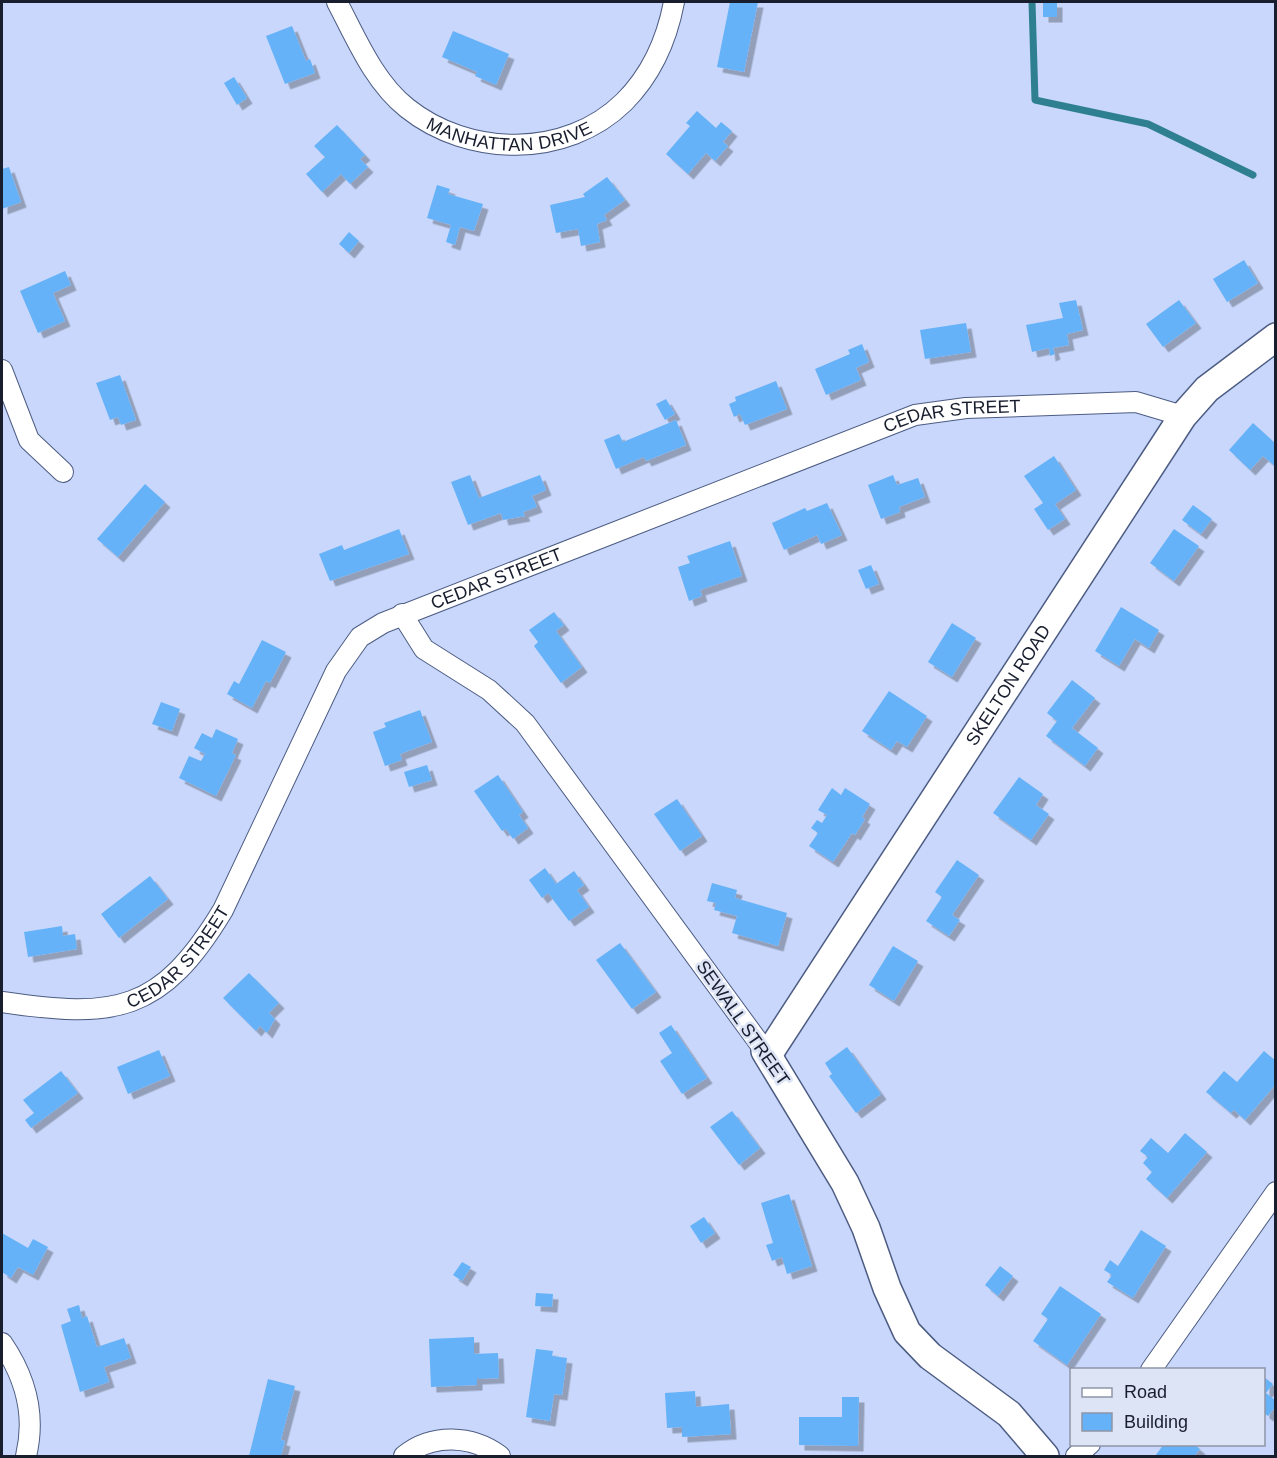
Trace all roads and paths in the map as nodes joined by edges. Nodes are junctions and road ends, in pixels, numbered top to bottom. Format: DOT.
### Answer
graph roads {
  1 [pos="337,2"];
  2 [pos="674,2"];
  3 [pos="1275,337"];
  4 [pos="2,370"];
  5 [pos="1183,416"];
  6 [pos="63,472"];
  7 [pos="402,614"];
  8 [pos="2,1002"];
  9 [pos="767,1053"];
  10 [pos="1275,1192"];
  11 [pos="2,1343"];
  12 [pos="1152,1368"];
  13 [pos="26,1456"];
  14 [pos="404,1456"];
  15 [pos="500,1456"];
  16 [pos="1045,1456"];
  1 -- 2 [label="street, MANHATTAN DRIVE"];
  3 -- 5 [label="street, SKELTON ROAD"];
  4 -- 6 [label="street"];
  5 -- 7 [label="street, CEDAR STREET"];
  5 -- 9 [label="street, SKELTON ROAD"];
  7 -- 8 [label="street, CEDAR STREET"];
  7 -- 9 [label="street, SEWALL STREET"];
  9 -- 16 [label="street, SEWALL STREET"];
  10 -- 12 [label="street"];
  11 -- 13 [label="street"];
  14 -- 15 [label="street"];
}
